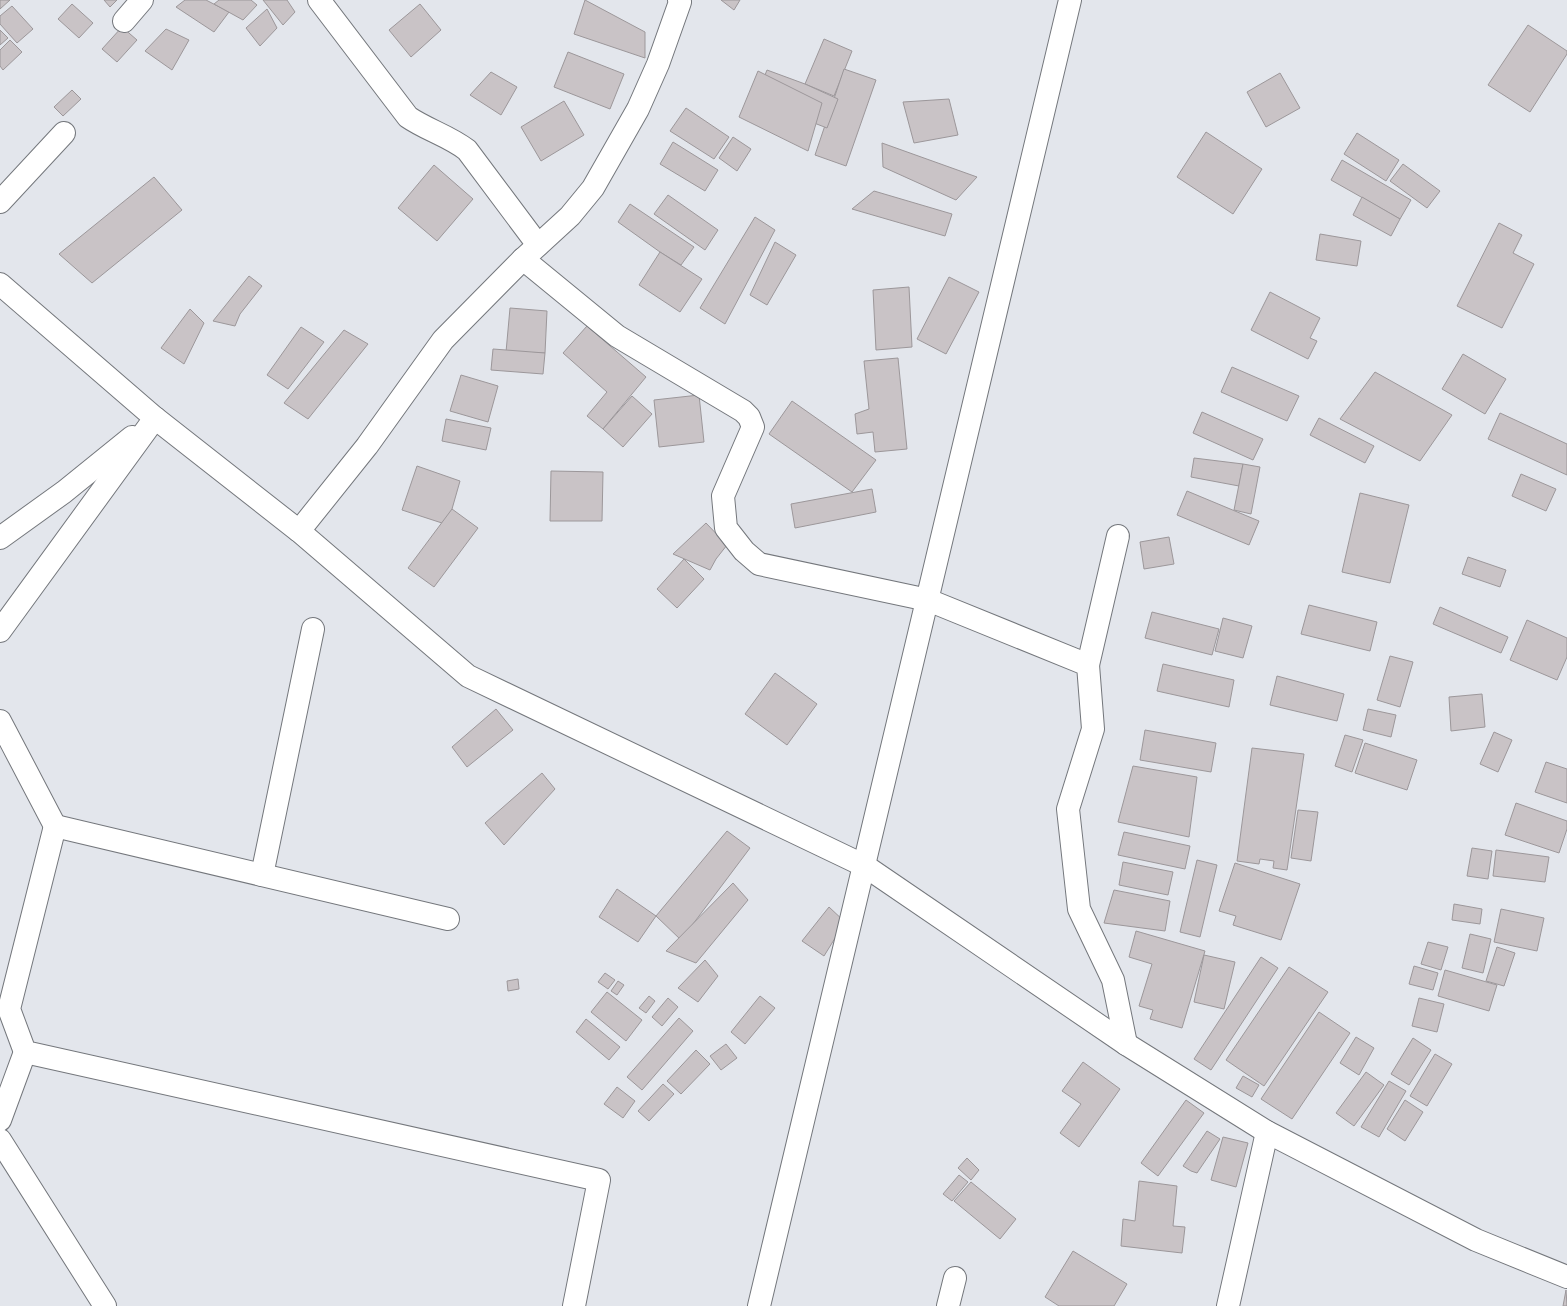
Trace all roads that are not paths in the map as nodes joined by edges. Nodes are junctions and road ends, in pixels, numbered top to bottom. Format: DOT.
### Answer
graph roads {
  1 [pos="142,0"];
  2 [pos="319,0"];
  3 [pos="679,0"];
  4 [pos="1070,0"];
  5 [pos="124,21"];
  6 [pos="64,133"];
  7 [pos="0,202"];
  8 [pos="530,252"];
  9 [pos="0,284"];
  10 [pos="155,418"];
  11 [pos="299,531"];
  12 [pos="1118,536"];
  13 [pos="0,538"];
  14 [pos="928,600"];
  15 [pos="313,630"];
  16 [pos="0,632"];
  17 [pos="1088,665"];
  18 [pos="0,722"];
  19 [pos="55,826"];
  20 [pos="865,866"];
  21 [pos="262,875"];
  22 [pos="448,919"];
  23 [pos="1126,1044"];
  24 [pos="25,1052"];
  25 [pos="0,1120"];
  26 [pos="1267,1132"];
  27 [pos="0,1140"];
  28 [pos="1567,1277"];
  29 [pos="955,1278"];
  30 [pos="105,1306"];
  31 [pos="574,1306"];
  32 [pos="759,1306"];
  33 [pos="948,1306"];
  34 [pos="1228,1306"];
  1 -- 5 [label="street"];
  2 -- 8 [label="street"];
  3 -- 8 [label="street"];
  4 -- 14 [label="street"];
  6 -- 7 [label="street"];
  8 -- 11 [label="street"];
  8 -- 14 [label="street"];
  9 -- 10 [label="street"];
  10 -- 11 [label="street"];
  10 -- 13 [label="street"];
  10 -- 16 [label="street"];
  11 -- 20 [label="street"];
  12 -- 17 [label="street"];
  14 -- 17 [label="street"];
  14 -- 20 [label="street"];
  15 -- 21 [label="street"];
  17 -- 23 [label="street"];
  18 -- 19 [label="street"];
  19 -- 21 [label="street"];
  19 -- 24 [label="street"];
  20 -- 23 [label="street"];
  20 -- 32 [label="street"];
  21 -- 22 [label="street"];
  23 -- 26 [label="street"];
  24 -- 25 [label="street"];
  24 -- 31 [label="street"];
  26 -- 28 [label="street"];
  26 -- 34 [label="street"];
  27 -- 30 [label="street"];
  29 -- 33 [label="street"];
}
